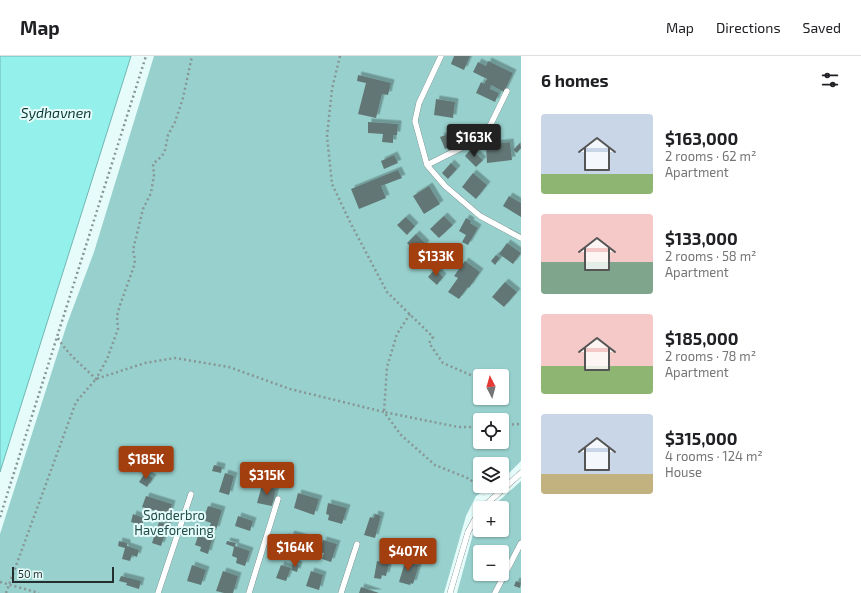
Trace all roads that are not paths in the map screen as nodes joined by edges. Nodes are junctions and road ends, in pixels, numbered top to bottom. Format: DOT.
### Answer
graph roads {
  1 [pos="441,56"];
  2 [pos="507,90"];
  3 [pos="427,165"];
  4 [pos="521,238"];
  5 [pos="521,473"];
  6 [pos="190,494"];
  7 [pos="278,500"];
  8 [pos="489,501"];
  9 [pos="473,523"];
  10 [pos="521,543"];
  11 [pos="357,544"];
  12 [pos="158,593"];
  13 [pos="249,593"];
  14 [pos="341,593"];
  15 [pos="450,593"];
  16 [pos="495,593"];
  1 -- 3 [label="lane"];
  2 -- 3 [label="lane"];
  3 -- 4 [label="lane"];
  5 -- 8 [label="lane"];
  6 -- 12 [label="lane"];
  7 -- 13 [label="lane"];
  9 -- 15 [label="lane"];
  10 -- 16 [label="lane"];
  11 -- 14 [label="lane"];
}
